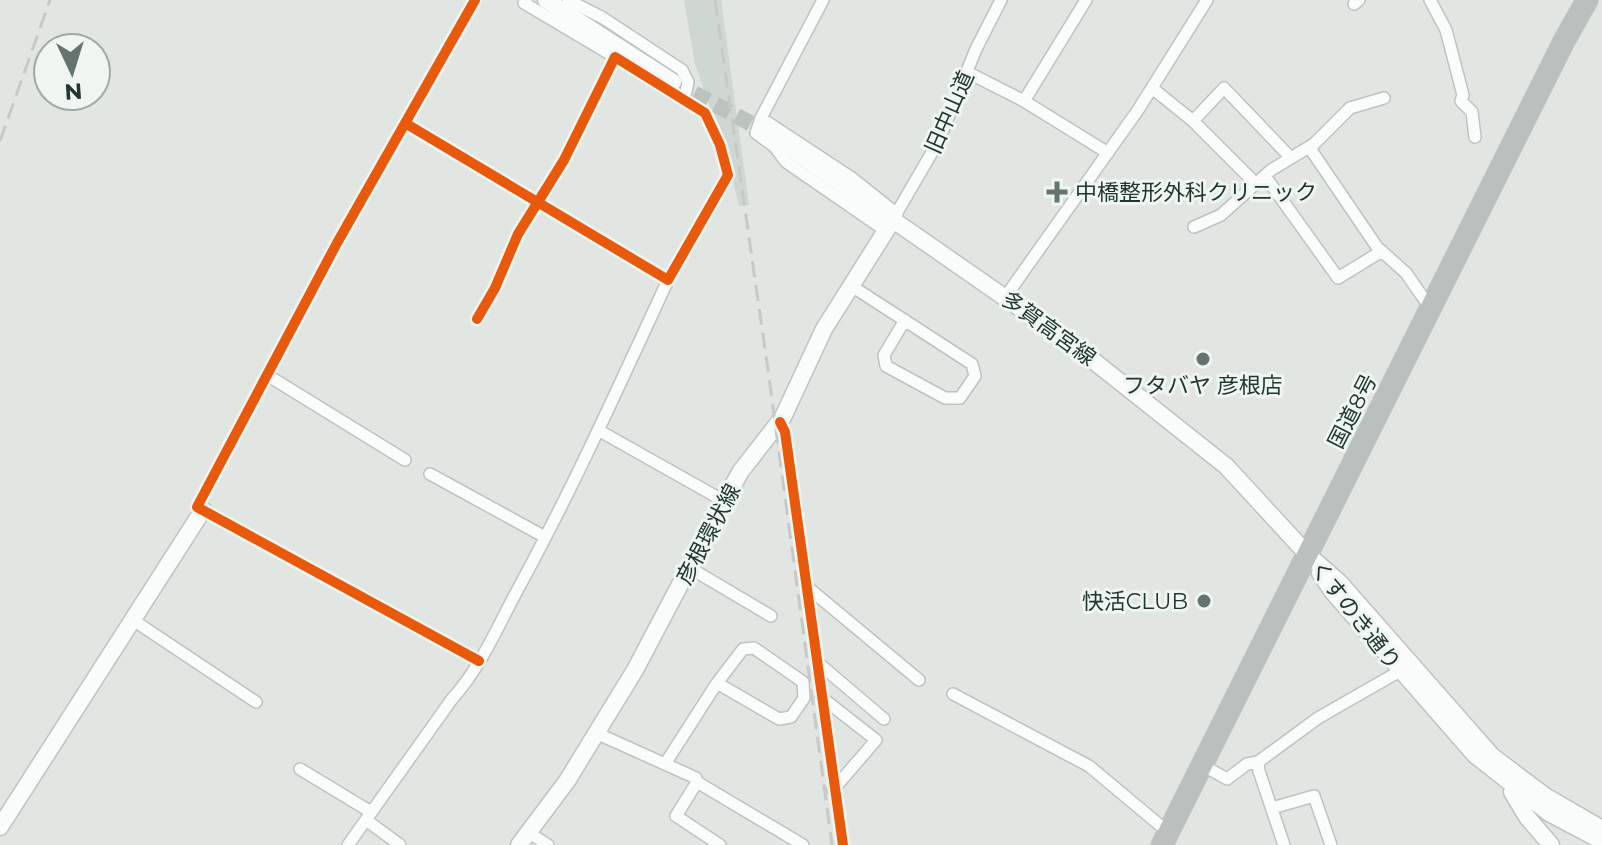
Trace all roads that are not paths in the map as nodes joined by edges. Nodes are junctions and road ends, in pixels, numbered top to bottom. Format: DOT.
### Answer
graph roads {
  1 [pos="475,0"];
  2 [pos="526,0"];
  3 [pos="546,0"];
  4 [pos="568,0"];
  5 [pos="823,0"];
  6 [pos="1001,0"];
  7 [pos="1086,0"];
  8 [pos="1207,0"];
  9 [pos="1430,0"];
  10 [pos="1587,0"];
  11 [pos="615,57"];
  12 [pos="967,72"];
  13 [pos="673,82"];
  14 [pos="1152,88"];
  15 [pos="1384,98"];
  16 [pos="684,100"];
  17 [pos="1024,101"];
  18 [pos="1193,121"];
  19 [pos="405,123"];
  20 [pos="763,125"];
  21 [pos="1475,137"];
  22 [pos="1309,147"];
  23 [pos="1108,153"];
  24 [pos="1291,158"];
  25 [pos="1260,180"];
  26 [pos="537,202"];
  27 [pos="892,222"];
  28 [pos="1194,227"];
  29 [pos="1382,251"];
  30 [pos="668,280"];
  31 [pos="850,285"];
  32 [pos="1006,296"];
  33 [pos="1431,309"];
  34 [pos="477,319"];
  35 [pos="905,320"];
  36 [pos="267,375"];
  37 [pos="780,422"];
  38 [pos="598,430"];
  39 [pos="405,460"];
  40 [pos="430,474"];
  41 [pos="724,501"];
  42 [pos="203,510"];
  43 [pos="545,537"];
  44 [pos="1308,555"];
  45 [pos="690,568"];
  46 [pos="806,586"];
  47 [pos="771,616"];
  48 [pos="133,620"];
  49 [pos="479,661"];
  50 [pos="817,662"];
  51 [pos="1405,668"];
  52 [pos="919,680"];
  53 [pos="717,683"];
  54 [pos="953,694"];
  55 [pos="821,697"];
  56 [pos="256,702"];
  57 [pos="884,719"];
  58 [pos="596,733"];
  59 [pos="1258,762"];
  60 [pos="665,764"];
  61 [pos="1202,765"];
  62 [pos="300,769"];
  63 [pos="697,782"];
  64 [pos="1506,782"];
  65 [pos="833,790"];
  66 [pos="1272,808"];
  67 [pos="368,816"];
  68 [pos="0,827"];
  69 [pos="1602,829"];
  70 [pos="524,838"];
  71 [pos="1165,839"];
  72 [pos="1602,841"];
  73 [pos="348,845"];
  74 [pos="400,845"];
  75 [pos="548,845"];
  76 [pos="720,845"];
  77 [pos="803,845"];
  78 [pos="843,845"];
  79 [pos="1284,845"];
  80 [pos="1331,845"];
  81 [pos="1551,845"];
  1 -- 19 [label="street"];
  2 -- 11 [label="street"];
  3 -- 13 [label="main road"];
  4 -- 16 [label="street"];
  5 -- 20 [label="street"];
  6 -- 12 [label="street, 旧中山道"];
  7 -- 17 [label="street"];
  8 -- 14 [label="street"];
  9 -- 21 [label="street"];
  10 -- 33 [label="highway, 国道8号"];
  11 -- 16 [label="street"];
  11 -- 26 [label="street"];
  12 -- 17 [label="street"];
  12 -- 27 [label="street, 旧中山道"];
  14 -- 18 [label="street"];
  14 -- 23 [label="street"];
  15 -- 22 [label="street"];
  16 -- 30 [label="street"];
  17 -- 23 [label="street"];
  18 -- 24 [label="street"];
  18 -- 25 [label="street"];
  19 -- 26 [label="street"];
  19 -- 36 [label="street"];
  20 -- 27 [label="main road, 多賀高宮線"];
  22 -- 24 [label="street"];
  22 -- 29 [label="street"];
  23 -- 32 [label="street"];
  24 -- 25 [label="street"];
  25 -- 28 [label="street"];
  25 -- 29 [label="street"];
  26 -- 30 [label="street"];
  26 -- 34 [label="street"];
  27 -- 31 [label="main road, 彦根環状線"];
  27 -- 32 [label="main road, 多賀高宮線"];
  29 -- 33 [label="street"];
  30 -- 38 [label="street"];
  31 -- 35 [label="street"];
  31 -- 37 [label="main road, 彦根環状線"];
  32 -- 44 [label="main road, 多賀高宮線"];
  33 -- 44 [label="highway, 国道8号"];
  35 -- 35 [label="street"];
  36 -- 39 [label="street"];
  36 -- 42 [label="street"];
  37 -- 41 [label="main road, 彦根環状線"];
  37 -- 46 [label="street"];
  38 -- 41 [label="street"];
  38 -- 43 [label="street"];
  40 -- 43 [label="street"];
  41 -- 45 [label="main road, 彦根環状線"];
  42 -- 48 [label="main road"];
  42 -- 49 [label="street"];
  43 -- 49 [label="street"];
  44 -- 51 [label="main road, くすのき通り"];
  44 -- 61 [label="highway, 国道8号"];
  45 -- 47 [label="street"];
  45 -- 58 [label="main road, 彦根環状線"];
  46 -- 50 [label="street"];
  46 -- 52 [label="street"];
  48 -- 56 [label="street"];
  48 -- 68 [label="main road"];
  49 -- 67 [label="street"];
  50 -- 55 [label="street"];
  50 -- 57 [label="street"];
  51 -- 59 [label="street"];
  51 -- 64 [label="main road, くすのき通り"];
  51 -- 69 [label="main road, くすのき通り"];
  53 -- 53 [label="street"];
  53 -- 60 [label="street"];
  54 -- 71 [label="street"];
  55 -- 65 [label="street"];
  55 -- 65 [label="street"];
  58 -- 60 [label="street"];
  58 -- 70 [label="main road, 彦根環状線"];
  59 -- 61 [label="street"];
  59 -- 66 [label="street"];
  60 -- 63 [label="street"];
  61 -- 71 [label="highway, 国道8号"];
  62 -- 67 [label="street"];
  63 -- 76 [label="street"];
  63 -- 77 [label="street"];
  64 -- 72 [label="main road, くすのき通り"];
  64 -- 81 [label="main road"];
  65 -- 78 [label="street"];
  66 -- 79 [label="street"];
  66 -- 80 [label="street"];
  67 -- 73 [label="street"];
  67 -- 74 [label="street"];
  70 -- 75 [label="street"];
}
